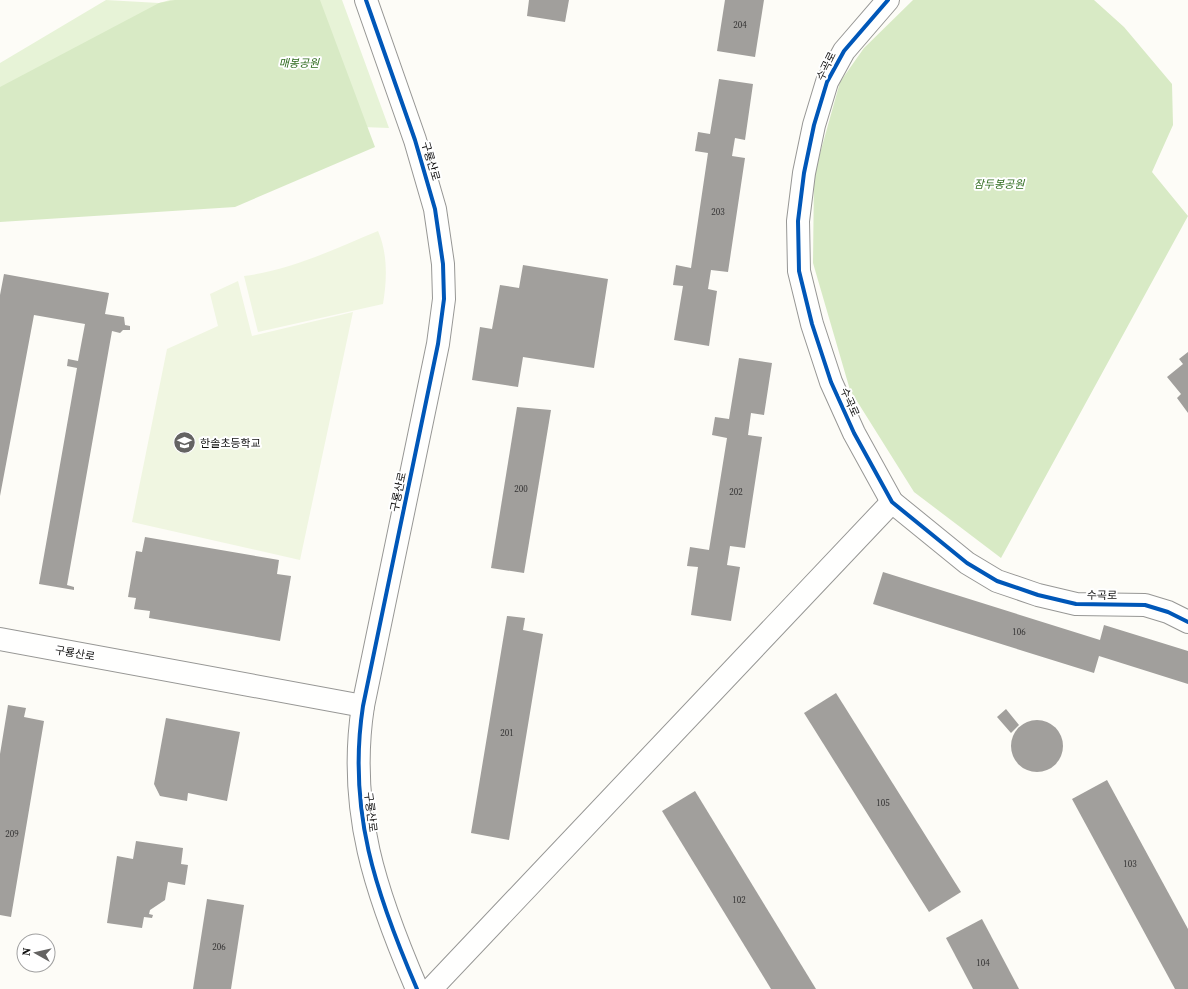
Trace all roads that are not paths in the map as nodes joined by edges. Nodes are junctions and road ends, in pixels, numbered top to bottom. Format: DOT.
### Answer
graph roads {
  1 [pos="366,0"];
  2 [pos="888,0"];
  3 [pos="892,502"];
  4 [pos="1188,622"];
  5 [pos="0,639"];
  6 [pos="363,706"];
  7 [pos="417,989"];
  8 [pos="430,989"];
  1 -- 6 [label="street, 구룡산로"];
  2 -- 3 [label="street, 수곡로"];
  3 -- 4 [label="street, 수곡로"];
  3 -- 8 [label="street"];
  5 -- 6 [label="street, 구룡산로"];
  6 -- 7 [label="street, 구룡산로"];
}
